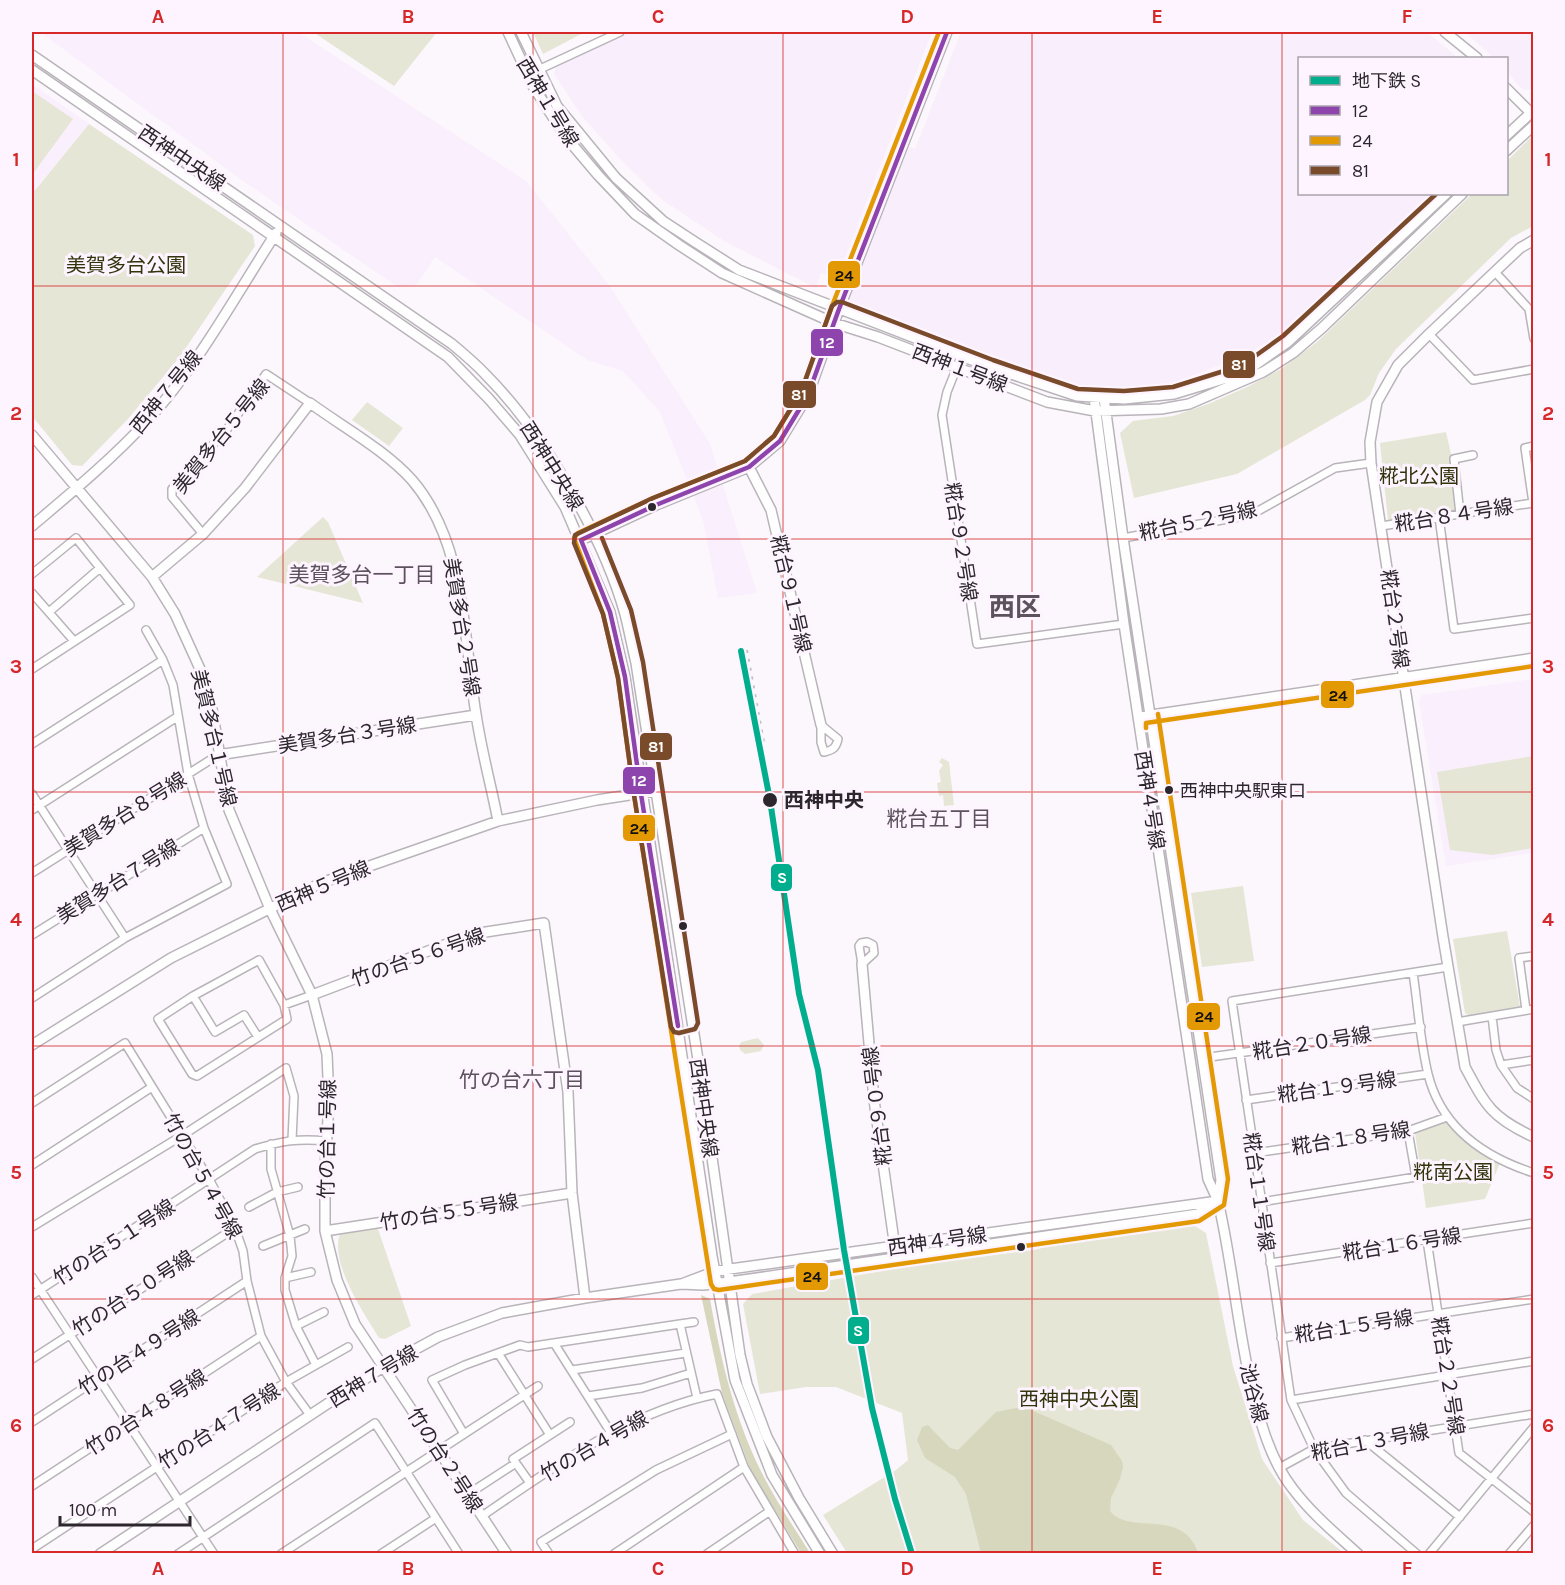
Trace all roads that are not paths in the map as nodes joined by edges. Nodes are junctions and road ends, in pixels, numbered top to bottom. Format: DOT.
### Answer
graph roads {
  1 [pos="508,32"];
  2 [pos="521,32"];
  3 [pos="620,32"];
  4 [pos="946,32"];
  5 [pos="1445,32"];
  6 [pos="32,56"];
  7 [pos="1476,57"];
  8 [pos="32,70"];
  9 [pos="538,70"];
  10 [pos="1508,90"];
  11 [pos="1532,113"];
  12 [pos="1533,125"];
  13 [pos="1508,134"];
  14 [pos="1508,149"];
  15 [pos="1445,195"];
  16 [pos="1461,195"];
  17 [pos="281,226"];
  18 [pos="274,237"];
  19 [pos="1533,240"];
  20 [pos="1495,272"];
  21 [pos="839,309"];
  22 [pos="834,323"];
  23 [pos="1429,334"];
  24 [pos="1533,339"];
  25 [pos="957,367"];
  26 [pos="1533,369"];
  27 [pos="1099,397"];
  28 [pos="310,403"];
  29 [pos="1095,411"];
  30 [pos="1105,412"];
  31 [pos="32,435"];
  32 [pos="1533,446"];
  33 [pos="1473,455"];
  34 [pos="1371,463"];
  35 [pos="746,469"];
  36 [pos="76,488"];
  37 [pos="1460,514"];
  38 [pos="1439,517"];
  39 [pos="32,526"];
  40 [pos="1381,526"];
  41 [pos="203,534"];
  42 [pos="593,535"];
  43 [pos="1123,538"];
  44 [pos="581,540"];
  45 [pos="100,568"];
  46 [pos="32,574"];
  47 [pos="152,577"];
  48 [pos="32,593"];
  49 [pos="49,612"];
  50 [pos="1533,618"];
  51 [pos="1124,624"];
  52 [pos="146,630"];
  53 [pos="74,641"];
  54 [pos="1533,658"];
  55 [pos="163,660"];
  56 [pos="33,665"];
  57 [pos="1403,678"];
  58 [pos="476,715"];
  59 [pos="1151,715"];
  60 [pos="177,717"];
  61 [pos="1138,717"];
  62 [pos="820,725"];
  63 [pos="32,744"];
  64 [pos="218,755"];
  65 [pos="188,774"];
  66 [pos="655,791"];
  67 [pos="32,794"];
  68 [pos="641,794"];
  69 [pos="39,806"];
  70 [pos="32,810"];
  71 [pos="498,821"];
  72 [pos="204,828"];
  73 [pos="67,851"];
  74 [pos="32,873"];
  75 [pos="96,894"];
  76 [pos="270,909"];
  77 [pos="32,935"];
  78 [pos="125,938"];
  79 [pos="1533,956"];
  80 [pos="862,964"];
  81 [pos="1448,968"];
  82 [pos="1413,973"];
  83 [pos="312,995"];
  84 [pos="193,996"];
  85 [pos="32,998"];
  86 [pos="284,1005"];
  87 [pos="1530,1010"];
  88 [pos="1492,1016"];
  89 [pos="1457,1022"];
  90 [pos="1421,1027"];
  91 [pos="258,1037"];
  92 [pos="32,1045"];
  93 [pos="1240,1054"];
  94 [pos="1203,1058"];
  95 [pos="1533,1060"];
  96 [pos="1501,1065"];
  97 [pos="1428,1074"];
  98 [pos="152,1087"];
  99 [pos="1533,1099"];
  100 [pos="1246,1100"];
  101 [pos="32,1102"];
  102 [pos="1447,1117"];
  103 [pos="1408,1131"];
  104 [pos="183,1135"];
  105 [pos="1533,1137"];
  106 [pos="292,1140"];
  107 [pos="327,1141"];
  108 [pos="271,1144"];
  109 [pos="1254,1153"];
  110 [pos="32,1165"];
  111 [pos="1533,1173"];
  112 [pos="209,1179"];
  113 [pos="298,1187"];
  114 [pos="277,1192"];
  115 [pos="572,1193"];
  116 [pos="1218,1201"];
  117 [pos="1261,1202"];
  118 [pos="249,1207"];
  119 [pos="1533,1223"];
  120 [pos="32,1227"];
  121 [pos="235,1227"];
  122 [pos="306,1229"];
  123 [pos="326,1231"];
  124 [pos="290,1236"];
  125 [pos="1427,1240"];
  126 [pos="263,1246"];
  127 [pos="895,1248"];
  128 [pos="1270,1263"];
  129 [pos="727,1270"];
  130 [pos="716,1271"];
  131 [pos="311,1272"];
  132 [pos="32,1276"];
  133 [pos="285,1278"];
  134 [pos="248,1281"];
  135 [pos="729,1282"];
  136 [pos="718,1283"];
  137 [pos="681,1284"];
  138 [pos="40,1290"];
  139 [pos="32,1295"];
  140 [pos="585,1298"];
  141 [pos="1533,1299"];
  142 [pos="324,1312"];
  143 [pos="1438,1313"];
  144 [pos="694,1322"];
  145 [pos="680,1324"];
  146 [pos="296,1326"];
  147 [pos="69,1334"];
  148 [pos="261,1336"];
  149 [pos="1281,1338"];
  150 [pos="554,1343"];
  151 [pos="348,1347"];
  152 [pos="498,1353"];
  153 [pos="686,1353"];
  154 [pos="32,1359"];
  155 [pos="1533,1361"];
  156 [pos="316,1365"];
  157 [pos="384,1366"];
  158 [pos="572,1370"];
  159 [pos="691,1373"];
  160 [pos="1448,1374"];
  161 [pos="99,1379"];
  162 [pos="286,1382"];
  163 [pos="538,1386"];
  164 [pos="525,1394"];
  165 [pos="588,1396"];
  166 [pos="696,1398"];
  167 [pos="1292,1400"];
  168 [pos="310,1414"];
  169 [pos="1533,1414"];
  170 [pos="32,1422"];
  171 [pos="570,1422"];
  172 [pos="129,1424"];
  173 [pos="1456,1426"];
  174 [pos="1533,1427"];
  175 [pos="611,1433"];
  176 [pos="464,1434"];
  177 [pos="732,1434"];
  178 [pos="550,1435"];
  179 [pos="1365,1440"];
  180 [pos="1314,1449"];
  181 [pos="439,1451"];
  182 [pos="516,1463"];
  183 [pos="158,1467"];
  184 [pos="744,1467"];
  185 [pos="1281,1467"];
  186 [pos="408,1472"];
  187 [pos="1492,1478"];
  188 [pos="530,1483"];
  189 [pos="32,1486"];
  190 [pos="476,1489"];
  191 [pos="180,1501"];
  192 [pos="770,1511"];
  193 [pos="1533,1512"];
  194 [pos="482,1516"];
  195 [pos="1460,1517"];
  196 [pos="435,1518"];
  197 [pos="1533,1525"];
  198 [pos="203,1537"];
  199 [pos="32,1549"];
  200 [pos="626,1550"];
  201 [pos="100,1554"];
  202 [pos="178,1554"];
  203 [pos="214,1554"];
  204 [pos="281,1554"];
  205 [pos="381,1554"];
  206 [pos="459,1554"];
  207 [pos="507,1554"];
  208 [pos="549,1554"];
  209 [pos="614,1554"];
  210 [pos="707,1554"];
  211 [pos="795,1554"];
  212 [pos="820,1554"];
  213 [pos="833,1554"];
  214 [pos="1358,1554"];
  215 [pos="1417,1554"];
  216 [pos="1430,1554"];
  217 [pos="1509,1554"];
  1 -- 22 [label="street, 西神１号線"];
  2 -- 9 [label="street, 西神１号線"];
  3 -- 9 [label="street"];
  4 -- 21 [label="street"];
  5 -- 7 [label="street"];
  6 -- 17 [label="street, 西神中央線"];
  8 -- 18 [label="street, 西神中央線"];
  9 -- 21 [label="street, 西神１号線"];
  10 -- 11 [label="street"];
  11 -- 13 [label="street"];
  12 -- 14 [label="street"];
  15 -- 27 [label="street, 西神１号線"];
  16 -- 30 [label="street, 西神１号線"];
  17 -- 18 [label="street, 西神７号線"];
  17 -- 42 [label="street, 西神中央線"];
  18 -- 36 [label="street, 西神７号線"];
  18 -- 44 [label="street, 西神中央線"];
  19 -- 20 [label="street, 糀台２号線"];
  20 -- 23 [label="street, 糀台２号線"];
  20 -- 24 [label="street"];
  21 -- 22 [label="street"];
  21 -- 27 [label="street, 西神１号線"];
  22 -- 25 [label="street, 西神１号線"];
  22 -- 35 [label="street"];
  23 -- 26 [label="street"];
  23 -- 34 [label="street, 糀台２号線"];
  25 -- 29 [label="street, 西神１号線"];
  25 -- 51 [label="street, 糀台９２号線"];
  27 -- 29 [label="street, 西神４号線"];
  27 -- 30 [label="street, 西神４号線"];
  28 -- 41 [label="street"];
  28 -- 41 [label="street, 美賀多台５号線"];
  28 -- 58 [label="street, 美賀多台２号線"];
  29 -- 30 [label="street, 西神１号線"];
  29 -- 51 [label="street, 西神４号線"];
  30 -- 43 [label="street, 西神４号線"];
  31 -- 36 [label="street, 美賀多台１号線"];
  32 -- 37 [label="street, 糀台８４号線"];
  33 -- 37 [label="street"];
  34 -- 40 [label="street, 糀台２号線"];
  34 -- 43 [label="street, 糀台５２号線"];
  35 -- 42 [label="street"];
  35 -- 62 [label="street, 糀台９１号線"];
  36 -- 39 [label="street, 西神７号線"];
  36 -- 47 [label="street, 美賀多台１号線"];
  37 -- 38 [label="street, 糀台８４号線"];
  38 -- 40 [label="street, 糀台８４号線"];
  38 -- 50 [label="street"];
  40 -- 57 [label="street, 糀台２号線"];
  41 -- 47 [label="street"];
  42 -- 44 [label="street"];
  42 -- 66 [label="street, 西神中央線"];
  43 -- 59 [label="street, 西神４号線"];
  44 -- 68 [label="street, 西神中央線"];
  45 -- 46 [label="street"];
  45 -- 49 [label="street"];
  45 -- 53 [label="street"];
  47 -- 64 [label="street, 美賀多台１号線"];
  48 -- 49 [label="street"];
  49 -- 53 [label="street"];
  51 -- 61 [label="street, 西神４号線"];
  52 -- 55 [label="street"];
  53 -- 56 [label="street"];
  54 -- 57 [label="street"];
  55 -- 60 [label="street"];
  55 -- 63 [label="street"];
  57 -- 59 [label="street"];
  57 -- 81 [label="street, 糀台２号線"];
  58 -- 64 [label="street, 美賀多台３号線"];
  58 -- 71 [label="street, 美賀多台２号線"];
  59 -- 61 [label="street"];
  59 -- 94 [label="street, 西神４号線"];
  60 -- 65 [label="street"];
  60 -- 69 [label="street"];
  61 -- 116 [label="street, 西神４号線"];
  64 -- 65 [label="street, 美賀多台８号線"];
  64 -- 76 [label="street, 美賀多台１号線"];
  65 -- 72 [label="street"];
  65 -- 73 [label="street, 美賀多台８号線"];
  66 -- 68 [label="street, 西神５号線"];
  66 -- 129 [label="street, 西神中央線"];
  67 -- 69 [label="street"];
  68 -- 71 [label="street, 西神５号線"];
  68 -- 130 [label="street, 西神中央線"];
  69 -- 70 [label="street"];
  69 -- 73 [label="street"];
  71 -- 76 [label="street, 西神５号線"];
  72 -- 75 [label="street, 美賀多台７号線"];
  72 -- 78 [label="street"];
  73 -- 74 [label="street, 美賀多台８号線"];
  73 -- 75 [label="street"];
  75 -- 77 [label="street, 美賀多台７号線"];
  75 -- 78 [label="street"];
  76 -- 83 [label="street, 竹の台１号線"];
  76 -- 92 [label="street, 西神５号線"];
  78 -- 85 [label="street"];
  79 -- 87 [label="street"];
  80 -- 127 [label="street, 糀台９０号線"];
  81 -- 82 [label="street, 糀台１１号線"];
  81 -- 89 [label="street, 糀台２号線"];
  82 -- 90 [label="street"];
  82 -- 93 [label="street, 糀台１１号線"];
  83 -- 86 [label="street"];
  83 -- 107 [label="street, 竹の台１号線"];
  83 -- 115 [label="street, 竹の台５６号線"];
  84 -- 86 [label="street"];
  84 -- 91 [label="street"];
  84 -- 91 [label="street"];
  86 -- 91 [label="street"];
  87 -- 88 [label="street"];
  88 -- 89 [label="street"];
  88 -- 96 [label="street"];
  89 -- 105 [label="street, 糀台２号線"];
  90 -- 93 [label="street, 糀台２０号線"];
  90 -- 97 [label="street"];
  93 -- 94 [label="street, 糀台２０号線"];
  93 -- 100 [label="street, 糀台１１号線"];
  94 -- 116 [label="street, 西神４号線"];
  95 -- 96 [label="street"];
  96 -- 99 [label="street"];
  97 -- 100 [label="street, 糀台１９号線"];
  97 -- 102 [label="street"];
  98 -- 101 [label="street, 竹の台５４号線"];
  98 -- 104 [label="street, 竹の台５４号線"];
  98 -- 110 [label="street"];
  100 -- 109 [label="street, 糀台１１号線"];
  102 -- 103 [label="street, 糀台１８号線"];
  102 -- 111 [label="street"];
  103 -- 109 [label="street, 糀台１８号線"];
  103 -- 117 [label="street"];
  104 -- 106 [label="street"];
  104 -- 112 [label="street, 竹の台５４号線"];
  104 -- 120 [label="street"];
  106 -- 107 [label="street, 竹の台５１号線"];
  106 -- 108 [label="street, 竹の台５１号線"];
  107 -- 123 [label="street, 竹の台１号線"];
  108 -- 112 [label="street, 竹の台５１号線"];
  108 -- 114 [label="street"];
  109 -- 117 [label="street, 糀台１１号線"];
  112 -- 121 [label="street, 竹の台５４号線"];
  112 -- 138 [label="street, 竹の台５１号線"];
  113 -- 114 [label="street"];
  114 -- 118 [label="street"];
  114 -- 124 [label="street"];
  115 -- 123 [label="street, 竹の台５５号線"];
  115 -- 140 [label="street, 竹の台５６号線"];
  116 -- 127 [label="street, 西神４号線"];
  116 -- 135 [label="street, 西神４号線"];
  116 -- 185 [label="street, 池谷線"];
  117 -- 128 [label="street, 糀台１１号線"];
  119 -- 125 [label="street, 糀台１６号線"];
  121 -- 134 [label="street, 竹の台５４号線"];
  121 -- 147 [label="street, 竹の台５０号線"];
  122 -- 124 [label="street"];
  123 -- 157 [label="street, 竹の台１号線"];
  124 -- 126 [label="street"];
  124 -- 133 [label="street"];
  125 -- 128 [label="street, 糀台１６号線"];
  125 -- 143 [label="street, 糀台２２号線"];
  127 -- 129 [label="street, 西神４号線"];
  128 -- 149 [label="street, 糀台１１号線"];
  129 -- 130 [label="street, 西神４号線"];
  129 -- 135 [label="street, 西神中央線"];
  130 -- 136 [label="street, 西神中央線"];
  130 -- 137 [label="street, 西神４号線"];
  131 -- 133 [label="street"];
  132 -- 138 [label="street"];
  133 -- 146 [label="street"];
  134 -- 148 [label="street, 竹の台５４号線"];
  134 -- 161 [label="street, 竹の台４９号線"];
  135 -- 136 [label="street, 西神４号線"];
  135 -- 213 [label="street, 西神中央線"];
  136 -- 137 [label="street, 西神４号線"];
  136 -- 212 [label="street, 西神中央線"];
  137 -- 140 [label="street, 西神７号線"];
  138 -- 139 [label="street, 竹の台５１号線"];
  138 -- 147 [label="street"];
  140 -- 157 [label="street, 西神７号線"];
  141 -- 143 [label="street, 糀台１５号線"];
  142 -- 146 [label="street"];
  143 -- 149 [label="street, 糀台１５号線"];
  143 -- 160 [label="street, 糀台２２号線"];
  144 -- 145 [label="street"];
  145 -- 150 [label="street"];
  145 -- 153 [label="street"];
  146 -- 156 [label="street"];
  147 -- 154 [label="street, 竹の台５０号線"];
  147 -- 161 [label="street"];
  148 -- 162 [label="street, 竹の台５４号線"];
  148 -- 172 [label="street, 竹の台４８号線"];
  149 -- 167 [label="street, 糀台１１号線"];
  150 -- 152 [label="street"];
  150 -- 158 [label="street"];
  151 -- 156 [label="street, 竹の台４７号線"];
  152 -- 164 [label="street"];
  152 -- 176 [label="street"];
  153 -- 158 [label="street"];
  153 -- 159 [label="street"];
  155 -- 160 [label="street"];
  156 -- 162 [label="street, 竹の台４７号線"];
  157 -- 168 [label="street, 西神７号線"];
  157 -- 181 [label="street, 竹の台２号線"];
  158 -- 165 [label="street"];
  159 -- 165 [label="street"];
  159 -- 166 [label="street"];
  160 -- 167 [label="street"];
  160 -- 173 [label="street, 糀台２２号線"];
  161 -- 170 [label="street, 竹の台４９号線"];
  161 -- 172 [label="street"];
  162 -- 168 [label="street, 竹の台５４号線"];
  162 -- 183 [label="street, 竹の台４７号線"];
  163 -- 164 [label="street"];
  164 -- 176 [label="street"];
  164 -- 178 [label="street"];
  165 -- 175 [label="street"];
  166 -- 175 [label="street, 竹の台４号線"];
  166 -- 177 [label="street, 竹の台４号線"];
  167 -- 180 [label="street, 糀台１１号線"];
  168 -- 191 [label="street, 西神７号線"];
  169 -- 173 [label="street, 糀台１３号線"];
  171 -- 178 [label="street"];
  172 -- 183 [label="street"];
  172 -- 189 [label="street, 竹の台４８号線"];
  173 -- 179 [label="street, 糀台１３号線"];
  173 -- 187 [label="street, 糀台２２号線"];
  174 -- 187 [label="street"];
  175 -- 188 [label="street, 竹の台４号線"];
  176 -- 181 [label="street"];
  177 -- 184 [label="street, 竹の台４号線"];
  177 -- 208 [label="street"];
  178 -- 182 [label="street"];
  179 -- 180 [label="street, 糀台１３号線"];
  179 -- 195 [label="street"];
  180 -- 185 [label="street, 糀台１３号線"];
  180 -- 215 [label="street, 糀台１１号線"];
  181 -- 186 [label="street"];
  181 -- 194 [label="street, 竹の台２号線"];
  182 -- 188 [label="street"];
  182 -- 190 [label="street"];
  183 -- 191 [label="street"];
  183 -- 199 [label="street, 竹の台４７号線"];
  184 -- 192 [label="street, 竹の台４号線"];
  184 -- 200 [label="street"];
  185 -- 214 [label="street, 池谷線"];
  186 -- 196 [label="street"];
  186 -- 198 [label="street"];
  186 -- 204 [label="street"];
  187 -- 193 [label="street, 糀台２２号線"];
  187 -- 195 [label="street"];
  188 -- 194 [label="street, 竹の台４号線"];
  191 -- 198 [label="street"];
  191 -- 201 [label="street, 西神７号線"];
  192 -- 210 [label="street"];
  192 -- 211 [label="street, 竹の台４号線"];
  194 -- 207 [label="street, 竹の台２号線"];
  195 -- 216 [label="street"];
  196 -- 205 [label="street"];
  196 -- 206 [label="street"];
  197 -- 217 [label="street"];
  198 -- 202 [label="street"];
  198 -- 203 [label="street"];
  200 -- 209 [label="street"];
}
